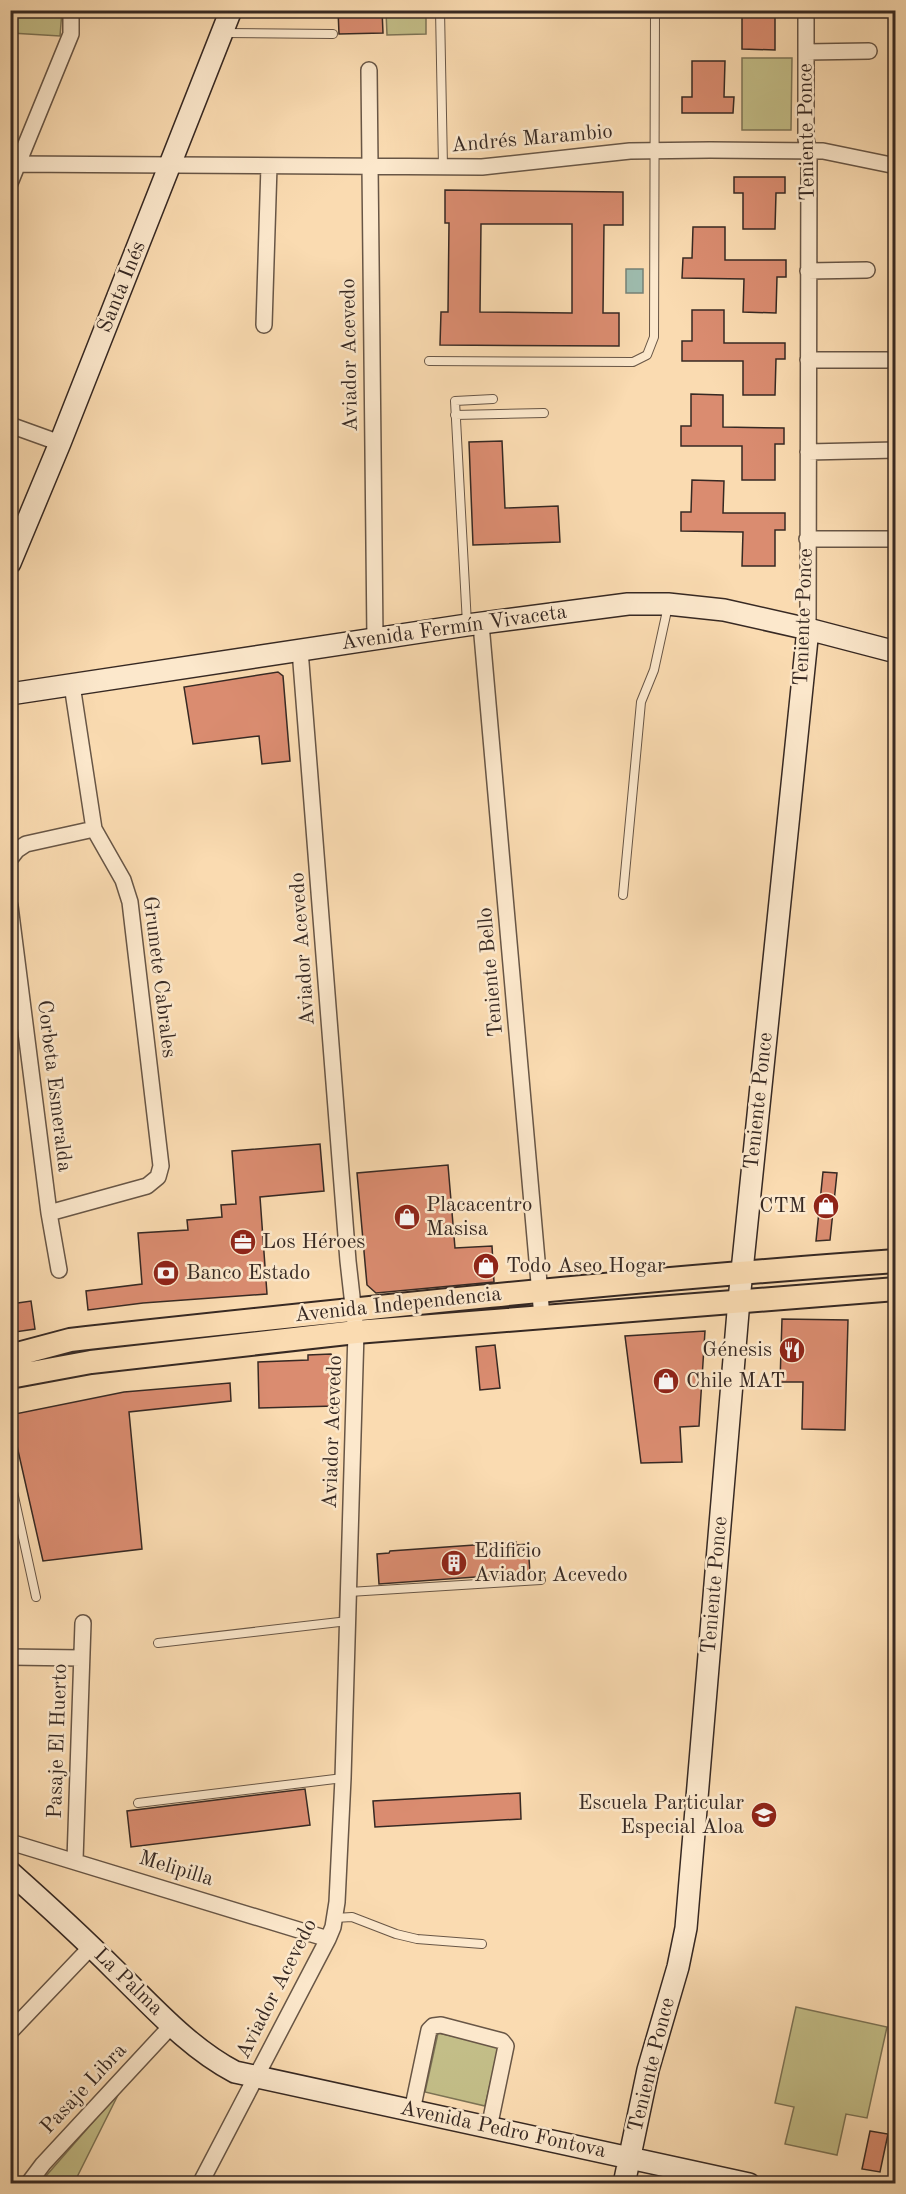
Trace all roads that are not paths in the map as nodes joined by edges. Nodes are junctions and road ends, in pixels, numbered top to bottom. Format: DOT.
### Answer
graph roads {
  1 [pos="71,10"];
  2 [pos="231,10"];
  3 [pos="440,10"];
  4 [pos="655,10"];
  5 [pos="806,10"];
  6 [pos="222,33"];
  7 [pos="333,34"];
  8 [pos="869,51"];
  9 [pos="806,52"];
  10 [pos="369,70"];
  11 [pos="654,150"];
  12 [pos="809,151"];
  13 [pos="14,164"];
  14 [pos="171,166"];
  15 [pos="269,166"];
  16 [pos="896,166"];
  17 [pos="369,167"];
  18 [pos="443,167"];
  19 [pos="10,183"];
  20 [pos="867,270"];
  21 [pos="808,271"];
  22 [pos="264,325"];
  23 [pos="808,360"];
  24 [pos="887,360"];
  25 [pos="429,361"];
  26 [pos="493,399"];
  27 [pos="544,413"];
  28 [pos="455,415"];
  29 [pos="10,425"];
  30 [pos="60,443"];
  31 [pos="896,450"];
  32 [pos="808,452"];
  33 [pos="807,539"];
  34 [pos="896,539"];
  35 [pos="10,563"];
  36 [pos="668,604"];
  37 [pos="474,625"];
  38 [pos="808,629"];
  39 [pos="375,639"];
  40 [pos="300,650"];
  41 [pos="896,652"];
  42 [pos="72,685"];
  43 [pos="10,694"];
  44 [pos="94,829"];
  45 [pos="10,859"];
  46 [pos="622,895"];
  47 [pos="10,906"];
  48 [pos="49,1213"];
  49 [pos="896,1261"];
  50 [pos="59,1270"];
  51 [pos="742,1272"];
  52 [pos="896,1289"];
  53 [pos="541,1291"];
  54 [pos="739,1300"];
  55 [pos="542,1317"];
  56 [pos="356,1321"];
  57 [pos="10,1356"];
  58 [pos="10,1377"];
  59 [pos="10,1478"];
  60 [pos="541,1580"];
  61 [pos="349,1592"];
  62 [pos="36,1598"];
  63 [pos="348,1621"];
  64 [pos="83,1623"];
  65 [pos="158,1643"];
  66 [pos="10,1657"];
  67 [pos="81,1658"];
  68 [pos="343,1778"];
  69 [pos="138,1803"];
  70 [pos="10,1842"];
  71 [pos="75,1860"];
  72 [pos="10,1872"];
  73 [pos="335,1918"];
  74 [pos="328,1939"];
  75 [pos="482,1944"];
  76 [pos="92,1947"];
  77 [pos="172,2025"];
  78 [pos="10,2032"];
  79 [pos="256,2077"];
  80 [pos="412,2111"];
  81 [pos="489,2128"];
  82 [pos="629,2158"];
  83 [pos="28,2184"];
  84 [pos="200,2184"];
  85 [pos="624,2184"];
  86 [pos="749,2184"];
  1 -- 13 [label="street"];
  2 -- 6 [label="street, Santa Inés"];
  3 -- 18 [label="lane"];
  4 -- 11 [label="lane"];
  5 -- 9 [label="street, Teniente Ponce"];
  6 -- 7 [label="lane"];
  6 -- 14 [label="street, Santa Inés"];
  8 -- 9 [label="street"];
  9 -- 12 [label="street, Teniente Ponce"];
  10 -- 17 [label="street, Aviador Acevedo"];
  11 -- 12 [label="street, Andrés Marambio"];
  11 -- 18 [label="street, Andrés Marambio"];
  11 -- 25 [label="lane"];
  12 -- 16 [label="street, Andrés Marambio"];
  12 -- 21 [label="street, Teniente Ponce"];
  13 -- 14 [label="street, Andrés Marambio"];
  13 -- 19 [label="street"];
  14 -- 15 [label="street, Andrés Marambio"];
  14 -- 30 [label="street, Santa Inés"];
  15 -- 17 [label="street, Andrés Marambio"];
  15 -- 22 [label="street"];
  17 -- 18 [label="street, Andrés Marambio"];
  17 -- 39 [label="street, Aviador Acevedo"];
  20 -- 21 [label="street"];
  21 -- 23 [label="street, Teniente Ponce"];
  23 -- 24 [label="street"];
  23 -- 32 [label="street, Teniente Ponce"];
  26 -- 28 [label="lane"];
  27 -- 28 [label="lane"];
  28 -- 37 [label="lane"];
  29 -- 30 [label="street"];
  30 -- 35 [label="street, Santa Inés"];
  31 -- 32 [label="street"];
  32 -- 33 [label="street, Teniente Ponce"];
  33 -- 34 [label="street"];
  33 -- 38 [label="street, Teniente Ponce"];
  36 -- 37 [label="street, Avenida Fermín Vivaceta"];
  36 -- 38 [label="street, Avenida Fermín Vivaceta"];
  36 -- 46 [label="lane"];
  37 -- 39 [label="street, Avenida Fermín Vivaceta"];
  37 -- 53 [label="street, Teniente Bello"];
  38 -- 41 [label="street, Avenida Fermín Vivaceta"];
  38 -- 51 [label="street, Teniente Ponce"];
  39 -- 40 [label="street, Avenida Fermín Vivaceta"];
  40 -- 42 [label="street, Avenida Fermín Vivaceta"];
  40 -- 56 [label="street, Aviador Acevedo"];
  42 -- 43 [label="street, Avenida Fermín Vivaceta"];
  42 -- 44 [label="street, Grumete Cabrales"];
  44 -- 45 [label="street"];
  44 -- 48 [label="street, Grumete Cabrales"];
  47 -- 48 [label="street, Corbeta Esmeralda"];
  48 -- 50 [label="street, Corbeta Esmeralda"];
  49 -- 51 [label="main road, Avenida Independencia"];
  51 -- 53 [label="main road, Avenida Independencia"];
  51 -- 54 [label="street, Teniente Ponce"];
  52 -- 54 [label="main road, Avenida Independencia"];
  53 -- 55 [label="street, Teniente Bello"];
  53 -- 56 [label="main road, Avenida Independencia"];
  54 -- 55 [label="main road, Avenida Independencia"];
  54 -- 82 [label="street, Teniente Ponce"];
  55 -- 56 [label="main road, Avenida Independencia"];
  56 -- 57 [label="main road, Avenida Independencia"];
  56 -- 58 [label="main road, Avenida Independencia"];
  56 -- 61 [label="street, Aviador Acevedo"];
  59 -- 62 [label="lane"];
  60 -- 61 [label="lane"];
  61 -- 63 [label="street, Aviador Acevedo"];
  63 -- 65 [label="lane"];
  63 -- 68 [label="street, Aviador Acevedo"];
  64 -- 67 [label="street, Pasaje El Huerto"];
  66 -- 67 [label="street"];
  67 -- 71 [label="street, Pasaje El Huerto"];
  68 -- 69 [label="lane"];
  68 -- 73 [label="street, Aviador Acevedo"];
  70 -- 71 [label="street, Melipilla"];
  71 -- 74 [label="street, Melipilla"];
  72 -- 76 [label="street, La Palma"];
  73 -- 74 [label="street, Aviador Acevedo"];
  73 -- 75 [label="lane"];
  74 -- 79 [label="street, Aviador Acevedo"];
  76 -- 77 [label="street, La Palma"];
  76 -- 78 [label="street"];
  77 -- 79 [label="street, La Palma"];
  77 -- 83 [label="street, Pasaje Libra"];
  79 -- 80 [label="street, Avenida Pedro Fontova"];
  79 -- 84 [label="street, Aviador Acevedo"];
  80 -- 81 [label="street, Avenida Pedro Fontova"];
  80 -- 81 [label="street"];
  81 -- 82 [label="street, Avenida Pedro Fontova"];
  82 -- 85 [label="street, Teniente Ponce"];
  82 -- 86 [label="street, Avenida Pedro Fontova"];
}
